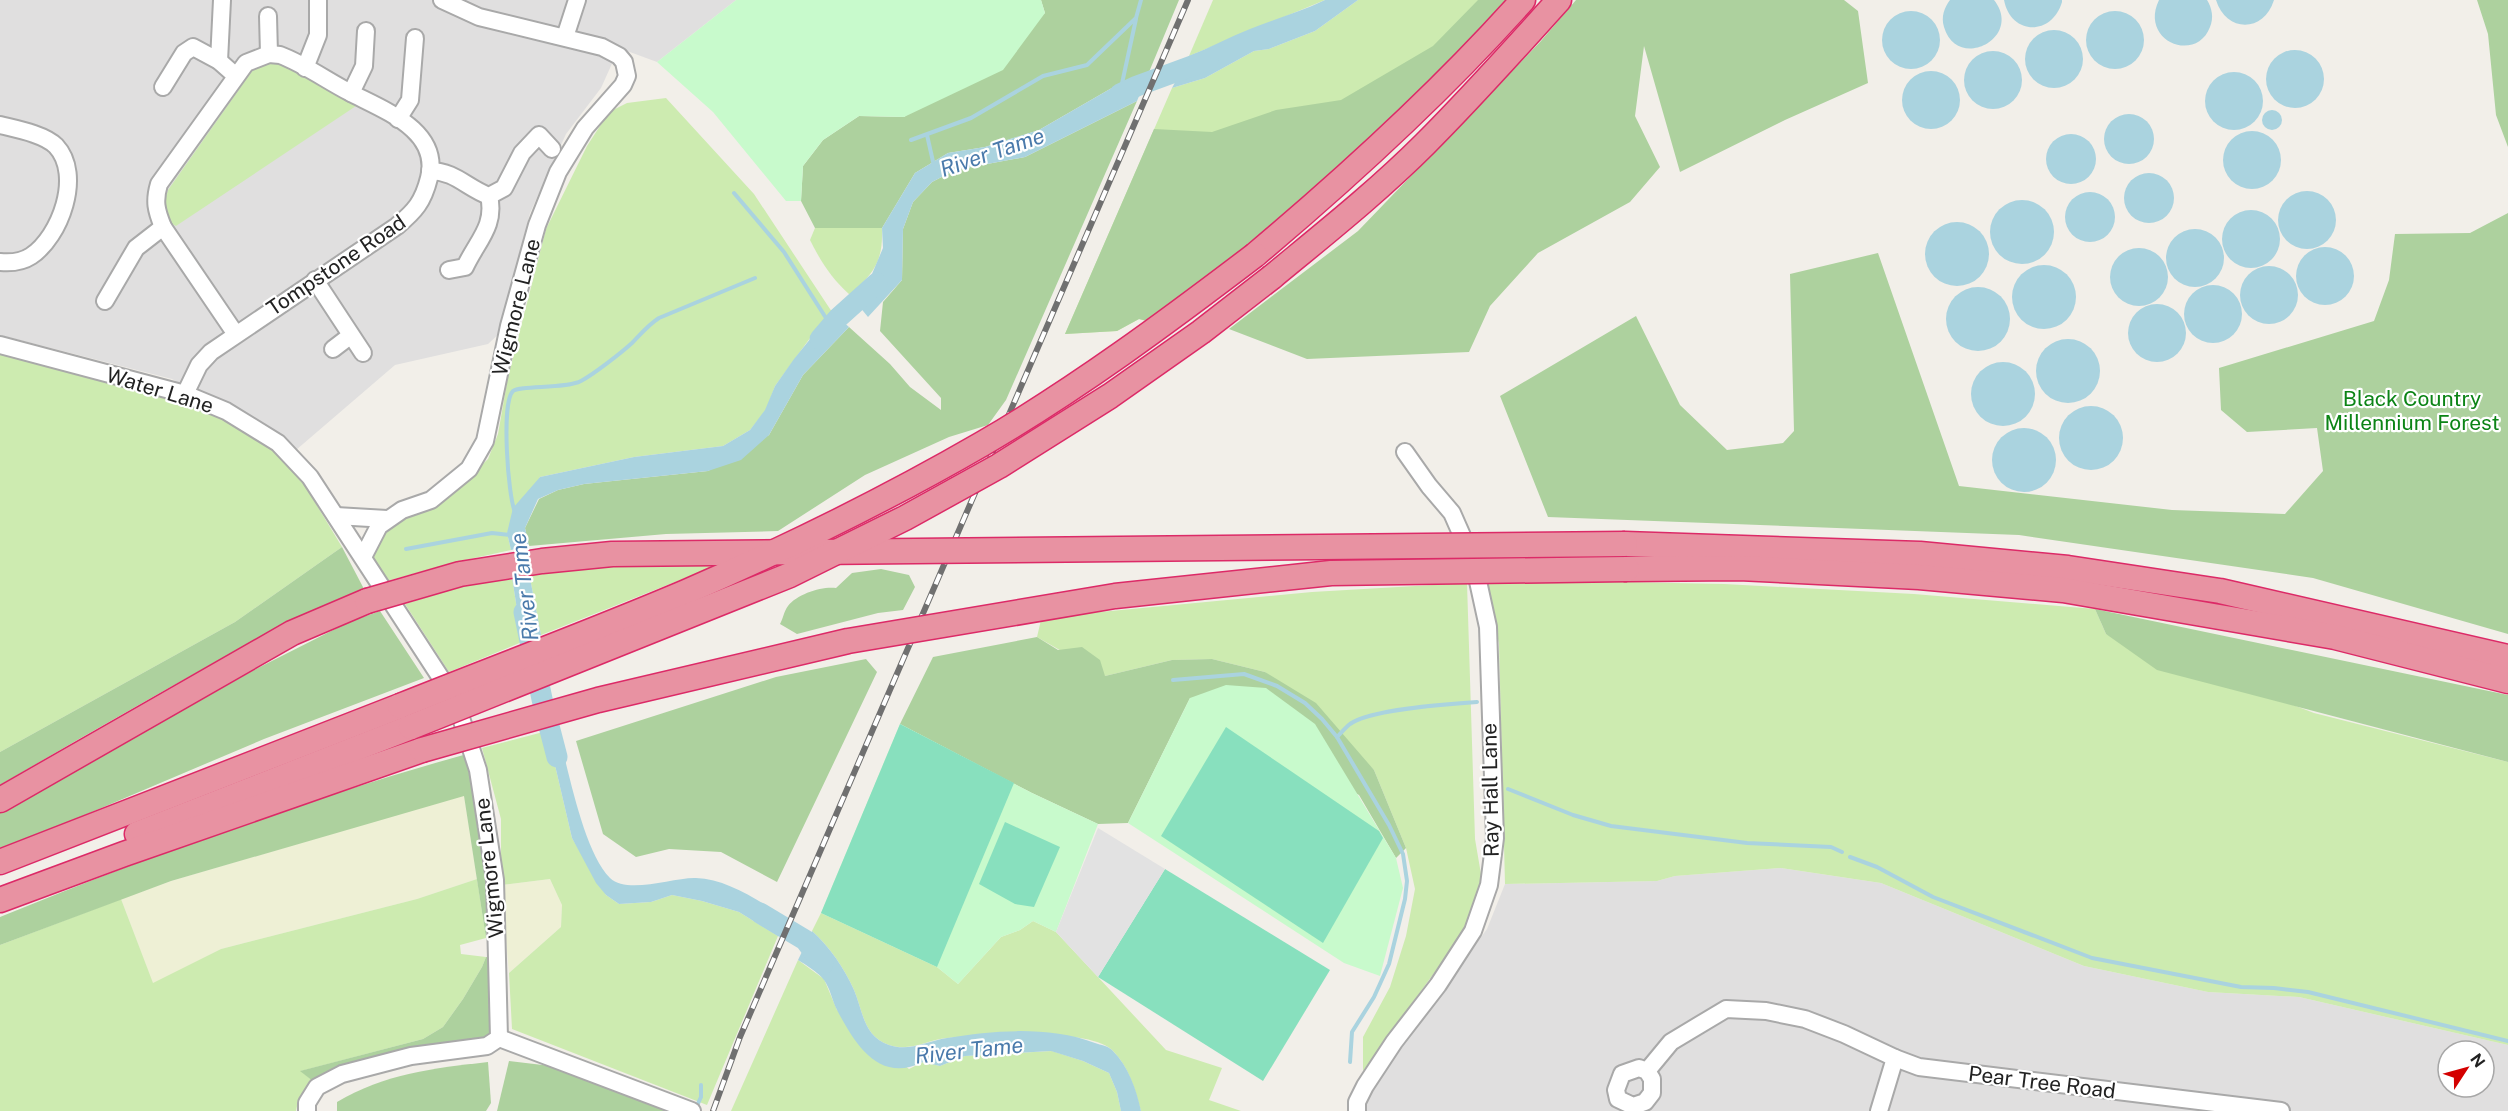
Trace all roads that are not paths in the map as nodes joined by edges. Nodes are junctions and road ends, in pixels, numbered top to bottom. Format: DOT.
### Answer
graph roads {
  1 [pos="222,0"];
  2 [pos="318,0"];
  3 [pos="442,0"];
  4 [pos="577,0"];
  5 [pos="1523,0"];
  6 [pos="1559,0"];
  7 [pos="268,16"];
  8 [pos="366,31"];
  9 [pos="566,37"];
  10 [pos="415,38"];
  11 [pos="268,54"];
  12 [pos="219,61"];
  13 [pos="305,68"];
  14 [pos="236,76"];
  15 [pos="163,87"];
  16 [pos="351,93"];
  17 [pos="398,119"];
  18 [pos="0,125"];
  19 [pos="552,149"];
  20 [pos="430,171"];
  21 [pos="489,196"];
  22 [pos="163,227"];
  23 [pos="0,262"];
  24 [pos="463,272"];
  25 [pos="315,280"];
  26 [pos="105,301"];
  27 [pos="235,333"];
  28 [pos="350,336"];
  29 [pos="0,345"];
  30 [pos="333,349"];
  31 [pos="363,353"];
  32 [pos="184,394"];
  33 [pos="1405,452"];
  34 [pos="336,516"];
  35 [pos="387,519"];
  36 [pos="363,557"];
  37 [pos="2508,657"];
  38 [pos="2508,681"];
  39 [pos="406,717"];
  40 [pos="0,800"];
  41 [pos="0,862"];
  42 [pos="0,890"];
  43 [pos="0,900"];
  44 [pos="499,1038"];
  45 [pos="1895,1058"];
  46 [pos="1647,1071"];
  47 [pos="687,1109"];
  48 [pos="307,1111"];
  49 [pos="1357,1111"];
  50 [pos="1879,1111"];
  51 [pos="2281,1111"];
  1 -- 12 [label="street"];
  2 -- 13 [label="street"];
  3 -- 9 [label="street"];
  4 -- 9 [label="street"];
  5 -- 39 [label="highway, bridge"];
  6 -- 39 [label="highway, bridge"];
  7 -- 11 [label="street"];
  8 -- 16 [label="street"];
  9 -- 35 [label="street, Wigmore Lane"];
  10 -- 17 [label="street"];
  11 -- 13 [label="street, Tompstone Road"];
  11 -- 14 [label="street"];
  12 -- 14 [label="street"];
  12 -- 15 [label="street"];
  13 -- 16 [label="street, Tompstone Road"];
  14 -- 22 [label="street"];
  16 -- 17 [label="street, Tompstone Road"];
  17 -- 20 [label="street, Tompstone Road"];
  18 -- 23 [label="street"];
  19 -- 21 [label="street"];
  20 -- 21 [label="street"];
  20 -- 25 [label="street, Tompstone Road"];
  21 -- 24 [label="street"];
  22 -- 26 [label="street"];
  22 -- 27 [label="street"];
  25 -- 27 [label="street, Tompstone Road"];
  25 -- 28 [label="street"];
  27 -- 32 [label="street, Tompstone Road"];
  28 -- 30 [label="street"];
  28 -- 31 [label="street"];
  29 -- 32 [label="street, Water Lane"];
  32 -- 34 [label="street, Water Lane"];
  33 -- 49 [label="street, Ray Hall Lane"];
  34 -- 35 [label="street, Wigmore Lane"];
  34 -- 36 [label="street, Water Lane"];
  35 -- 36 [label="street, Wigmore Lane"];
  36 -- 44 [label="street, Wigmore Lane"];
  37 -- 40 [label="highway, bridge"];
  38 -- 43 [label="highway, bridge"];
  39 -- 41 [label="highway"];
  39 -- 42 [label="highway"];
  44 -- 47 [label="street"];
  44 -- 48 [label="street"];
  45 -- 46 [label="street, Pear Tree Road"];
  45 -- 50 [label="street"];
  45 -- 51 [label="street, Pear Tree Road"];
}
